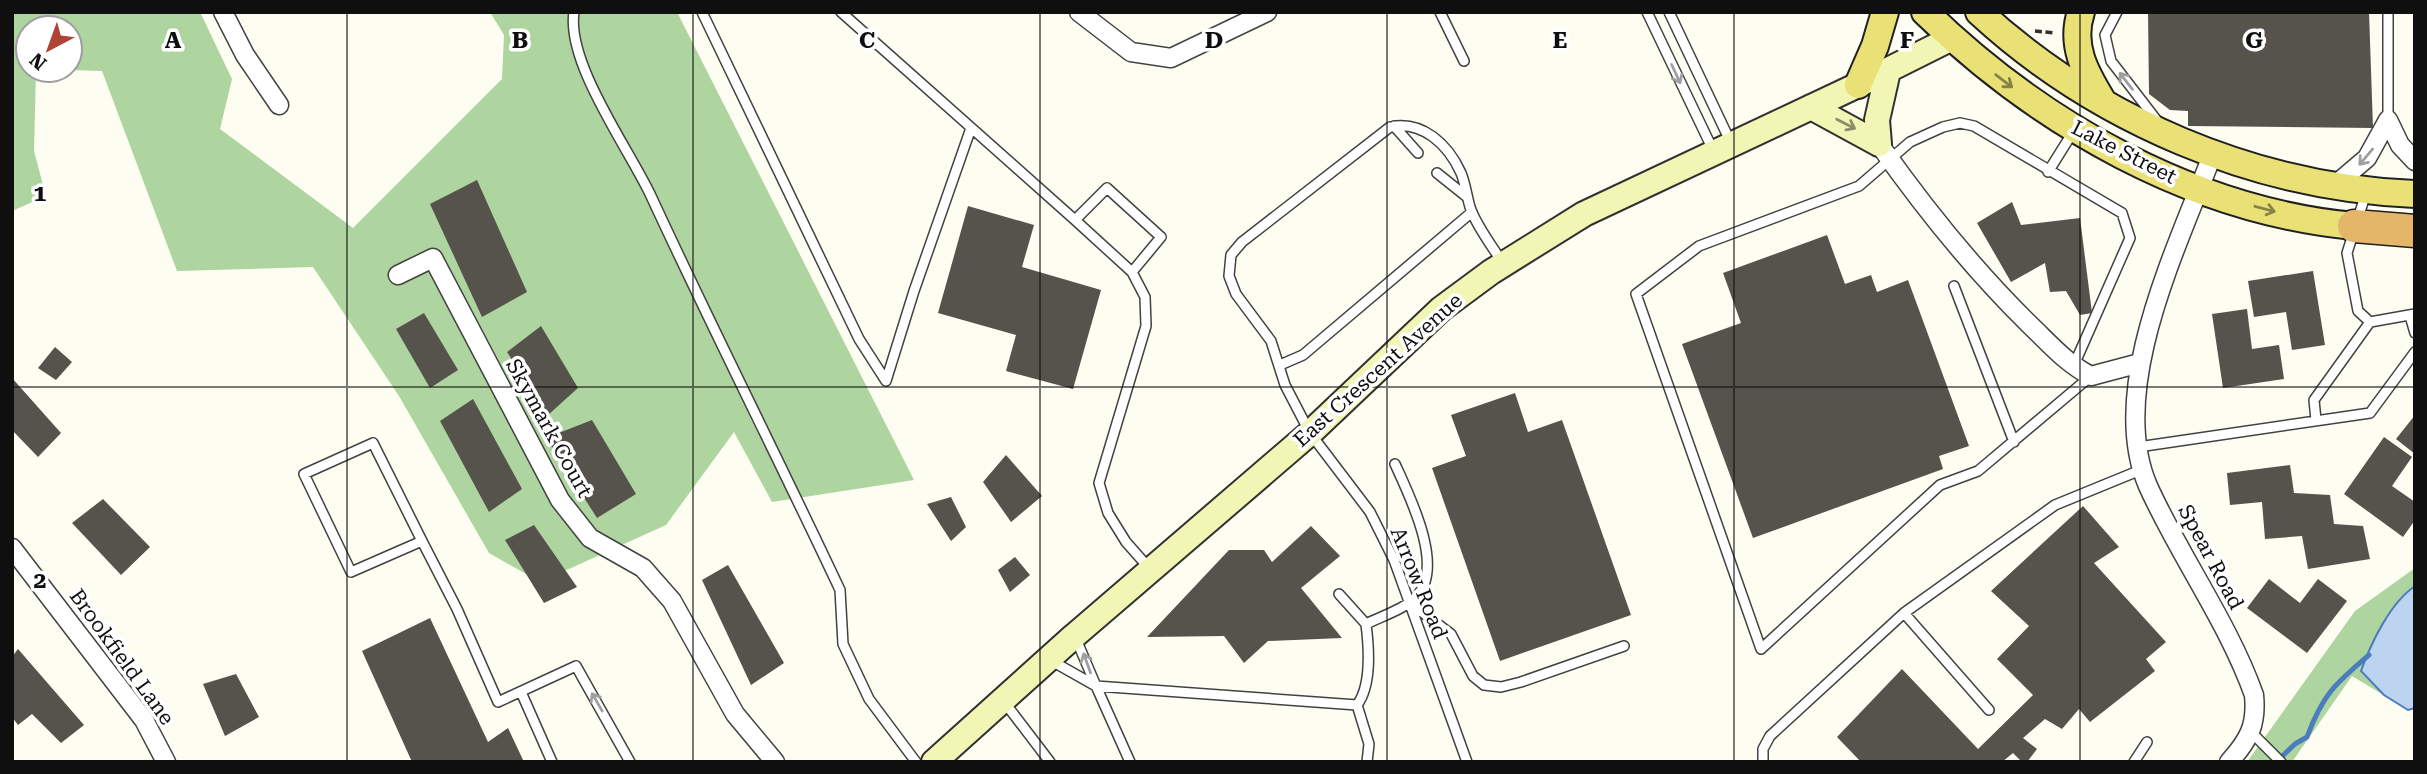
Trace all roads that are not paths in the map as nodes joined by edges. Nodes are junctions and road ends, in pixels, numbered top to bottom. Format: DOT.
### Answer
graph roads {
  1 [pos="223,12"];
  2 [pos="574,12"];
  3 [pos="702,12"];
  4 [pos="841,12"];
  5 [pos="1079,12"];
  6 [pos="1267,12"];
  7 [pos="1440,12"];
  8 [pos="1647,12"];
  9 [pos="1669,12"];
  10 [pos="1885,12"];
  11 [pos="1925,12"];
  12 [pos="2081,12"];
  13 [pos="2117,12"];
  14 [pos="2388,12"];
  15 [pos="1986,14"];
  16 [pos="1952,38"];
  17 [pos="1464,61"];
  18 [pos="1888,71"];
  19 [pos="1858,85"];
  20 [pos="2103,102"];
  21 [pos="279,105"];
  22 [pos="1811,107"];
  23 [pos="2388,120"];
  24 [pos="1394,126"];
  25 [pos="971,128"];
  26 [pos="2074,128"];
  27 [pos="2168,134"];
  28 [pos="1723,149"];
  29 [pos="1884,151"];
  30 [pos="1419,153"];
  31 [pos="2213,153"];
  32 [pos="2415,161"];
  33 [pos="2048,172"];
  34 [pos="1437,173"];
  35 [pos="2334,186"];
  36 [pos="2200,188"];
  37 [pos="2367,191"];
  38 [pos="2415,194"];
  39 [pos="1467,197"];
  40 [pos="1472,212"];
  41 [pos="1075,220"];
  42 [pos="2354,226"];
  43 [pos="2415,231"];
  44 [pos="1503,264"];
  45 [pos="1132,272"];
  46 [pos="398,275"];
  47 [pos="1954,286"];
  48 [pos="2412,315"];
  49 [pos="2370,322"];
  50 [pos="2415,333"];
  51 [pos="2415,352"];
  52 [pos="2140,363"];
  53 [pos="1280,365"];
  54 [pos="2073,367"];
  55 [pos="2091,376"];
  56 [pos="2316,420"];
  57 [pos="1310,433"];
  58 [pos="2014,442"];
  59 [pos="2138,447"];
  60 [pos="1395,464"];
  61 [pos="2143,469"];
  62 [pos="422,541"];
  63 [pos="12,548"];
  64 [pos="1150,569"];
  65 [pos="1339,593"];
  66 [pos="1410,603"];
  67 [pos="1904,613"];
  68 [pos="1366,624"];
  69 [pos="1074,635"];
  70 [pos="1623,646"];
  71 [pos="1048,659"];
  72 [pos="1096,686"];
  73 [pos="521,692"];
  74 [pos="1001,699"];
  75 [pos="1357,705"];
  76 [pos="1989,710"];
  77 [pos="2252,733"];
  78 [pos="2147,742"];
  79 [pos="166,762"];
  80 [pos="552,762"];
  81 [pos="630,762"];
  82 [pos="775,762"];
  83 [pos="916,762"];
  84 [pos="934,762"];
  85 [pos="1049,762"];
  86 [pos="1129,762"];
  87 [pos="1367,762"];
  88 [pos="1467,762"];
  89 [pos="1763,762"];
  90 [pos="2134,762"];
  91 [pos="2229,762"];
  92 [pos="2281,762"];
  1 -- 21 [label="street"];
  2 -- 83 [label="lane"];
  3 -- 25 [label="lane"];
  4 -- 25 [label="lane"];
  5 -- 6 [label="street"];
  7 -- 17 [label="lane"];
  8 -- 28 [label="lane, one-way"];
  9 -- 28 [label="lane"];
  10 -- 19 [label="main road"];
  11 -- 16 [label="main road, Lake Street"];
  12 -- 20 [label="main road"];
  27 -- 13 [label="lane, one-way"];
  14 -- 23 [label="lane"];
  15 -- 16 [label="main road, East Crescent Avenue"];
  15 -- 20 [label="main road, Lake Street"];
  16 -- 18 [label="street, East Crescent Avenue"];
  16 -- 26 [label="main road, Lake Street, one-way"];
  18 -- 19 [label="street, East Crescent Avenue"];
  18 -- 29 [label="street"];
  19 -- 22 [label="street, East Crescent Avenue"];
  20 -- 27 [label="main road, Lake Street"];
  22 -- 28 [label="street, East Crescent Avenue"];
  22 -- 29 [label="street, one-way"];
  23 -- 32 [label="street"];
  23 -- 35 [label="street, one-way"];
  24 -- 30 [label="lane"];
  24 -- 39 [label="lane"];
  24 -- 53 [label="lane, Arrow Road"];
  25 -- 41 [label="lane"];
  26 -- 33 [label="lane"];
  26 -- 36 [label="main road, Lake Street"];
  27 -- 31 [label="main road, Lake Street"];
  28 -- 44 [label="street, East Crescent Avenue"];
  29 -- 33 [label="lane"];
  29 -- 54 [label="street"];
  29 -- 58 [label="lane"];
  31 -- 35 [label="main road, Lake Street"];
  31 -- 36 [label="street, Spear Road"];
  33 -- 54 [label="lane"];
  34 -- 39 [label="lane"];
  35 -- 37 [label="main road, Lake Street"];
  36 -- 42 [label="main road, Lake Street, one-way"];
  36 -- 52 [label="street, Spear Road"];
  37 -- 38 [label="main road, Lake Street"];
  37 -- 42 [label="lane"];
  39 -- 40 [label="lane"];
  40 -- 44 [label="lane"];
  40 -- 53 [label="lane"];
  41 -- 45 [label="lane"];
  41 -- 45 [label="lane"];
  42 -- 43 [label="highway"];
  42 -- 49 [label="lane"];
  44 -- 57 [label="street, East Crescent Avenue"];
  45 -- 64 [label="lane"];
  46 -- 82 [label="street, Skymark Court"];
  47 -- 58 [label="lane"];
  48 -- 49 [label="lane"];
  48 -- 50 [label="lane"];
  49 -- 56 [label="lane"];
  51 -- 56 [label="lane"];
  52 -- 55 [label="street"];
  52 -- 59 [label="street, Spear Road"];
  53 -- 57 [label="lane, Arrow Road"];
  54 -- 55 [label="street"];
  55 -- 58 [label="lane"];
  56 -- 59 [label="lane"];
  57 -- 64 [label="street, East Crescent Avenue"];
  57 -- 66 [label="lane, Arrow Road"];
  59 -- 61 [label="street, Spear Road"];
  60 -- 66 [label="lane"];
  61 -- 67 [label="lane"];
  61 -- 77 [label="street, Spear Road"];
  62 -- 62 [label="lane"];
  62 -- 73 [label="lane"];
  63 -- 79 [label="street, Brookfield Lane"];
  64 -- 69 [label="street, East Crescent Avenue"];
  65 -- 68 [label="lane"];
  66 -- 68 [label="lane"];
  66 -- 70 [label="lane"];
  66 -- 88 [label="lane, Arrow Road"];
  67 -- 76 [label="lane"];
  67 -- 89 [label="lane"];
  68 -- 75 [label="lane"];
  69 -- 71 [label="street, East Crescent Avenue"];
  72 -- 69 [label="lane, one-way"];
  71 -- 72 [label="lane"];
  71 -- 74 [label="street, East Crescent Avenue"];
  72 -- 75 [label="lane"];
  72 -- 86 [label="lane"];
  73 -- 80 [label="lane"];
  81 -- 73 [label="lane, one-way"];
  74 -- 84 [label="street, East Crescent Avenue"];
  74 -- 85 [label="lane"];
  75 -- 87 [label="lane"];
  77 -- 91 [label="street"];
  77 -- 92 [label="lane"];
  78 -- 90 [label="lane"];
}
